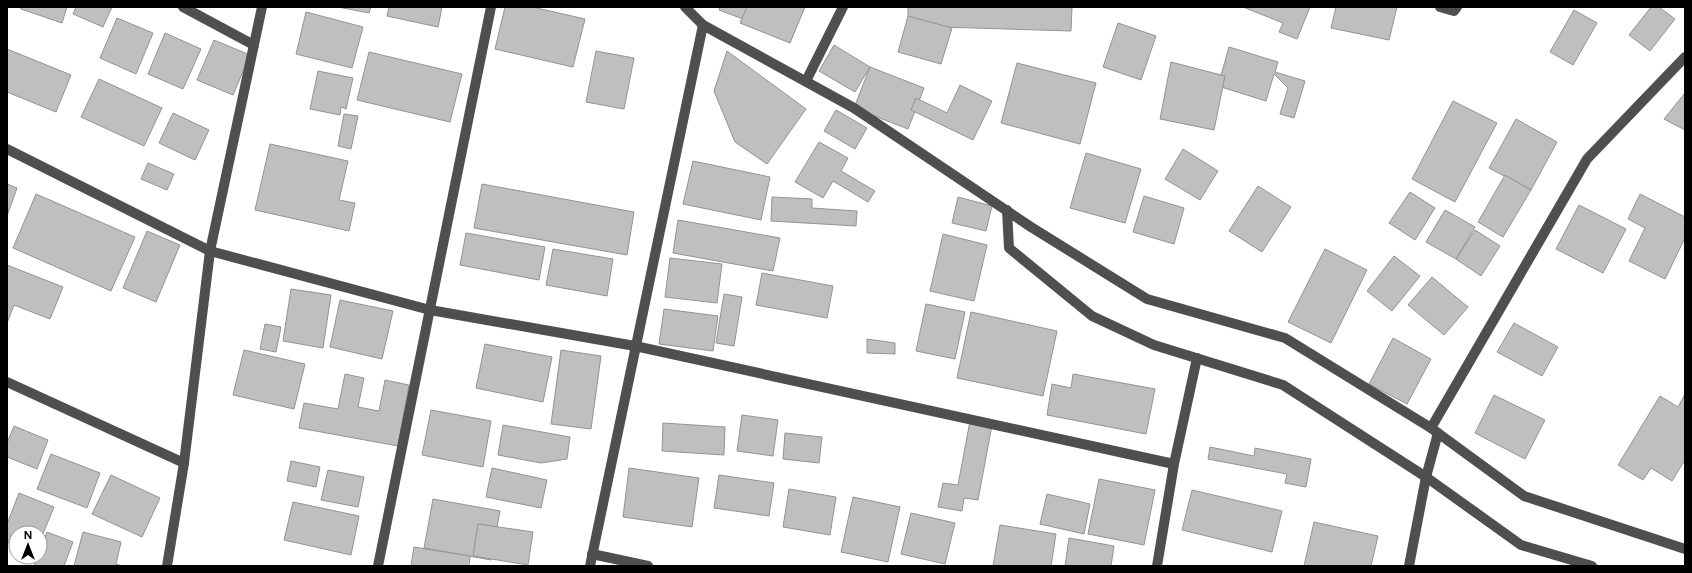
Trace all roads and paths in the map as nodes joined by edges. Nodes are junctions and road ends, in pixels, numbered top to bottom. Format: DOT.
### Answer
graph roads {
  1 [pos="182,7"];
  2 [pos="262,7"];
  3 [pos="491,7"];
  4 [pos="685,7"];
  5 [pos="843,7"];
  6 [pos="1440,7"];
  7 [pos="1457,7"];
  8 [pos="703,25"];
  9 [pos="254,45"];
  10 [pos="1685,57"];
  11 [pos="806,81"];
  12 [pos="7,149"];
  13 [pos="1007,210"];
  14 [pos="210,251"];
  15 [pos="430,310"];
  16 [pos="635,346"];
  17 [pos="1197,358"];
  18 [pos="7,382"];
  19 [pos="1435,430"];
  20 [pos="184,464"];
  21 [pos="1174,464"];
  22 [pos="1426,477"];
  23 [pos="1685,549"];
  24 [pos="592,554"];
  25 [pos="167,566"];
  26 [pos="378,566"];
  27 [pos="590,566"];
  28 [pos="648,566"];
  29 [pos="1156,566"];
  30 [pos="1409,566"];
  31 [pos="1592,566"];
  1 -- 9 [label="street"];
  2 -- 9 [label="street"];
  3 -- 15 [label="street"];
  4 -- 8 [label="street"];
  5 -- 11 [label="street"];
  6 -- 7 [label="street"];
  8 -- 11 [label="street"];
  8 -- 16 [label="street"];
  9 -- 14 [label="street"];
  10 -- 19 [label="street"];
  11 -- 13 [label="street"];
  12 -- 14 [label="street"];
  13 -- 17 [label="street"];
  13 -- 19 [label="street"];
  14 -- 15 [label="street"];
  14 -- 20 [label="street"];
  15 -- 16 [label="street"];
  15 -- 26 [label="street"];
  16 -- 21 [label="street"];
  16 -- 24 [label="street"];
  17 -- 21 [label="street"];
  17 -- 22 [label="street"];
  18 -- 20 [label="street"];
  19 -- 22 [label="street"];
  19 -- 23 [label="street"];
  20 -- 25 [label="street"];
  21 -- 29 [label="street"];
  22 -- 30 [label="street"];
  22 -- 31 [label="street"];
  24 -- 27 [label="street"];
  24 -- 28 [label="street"];
}
